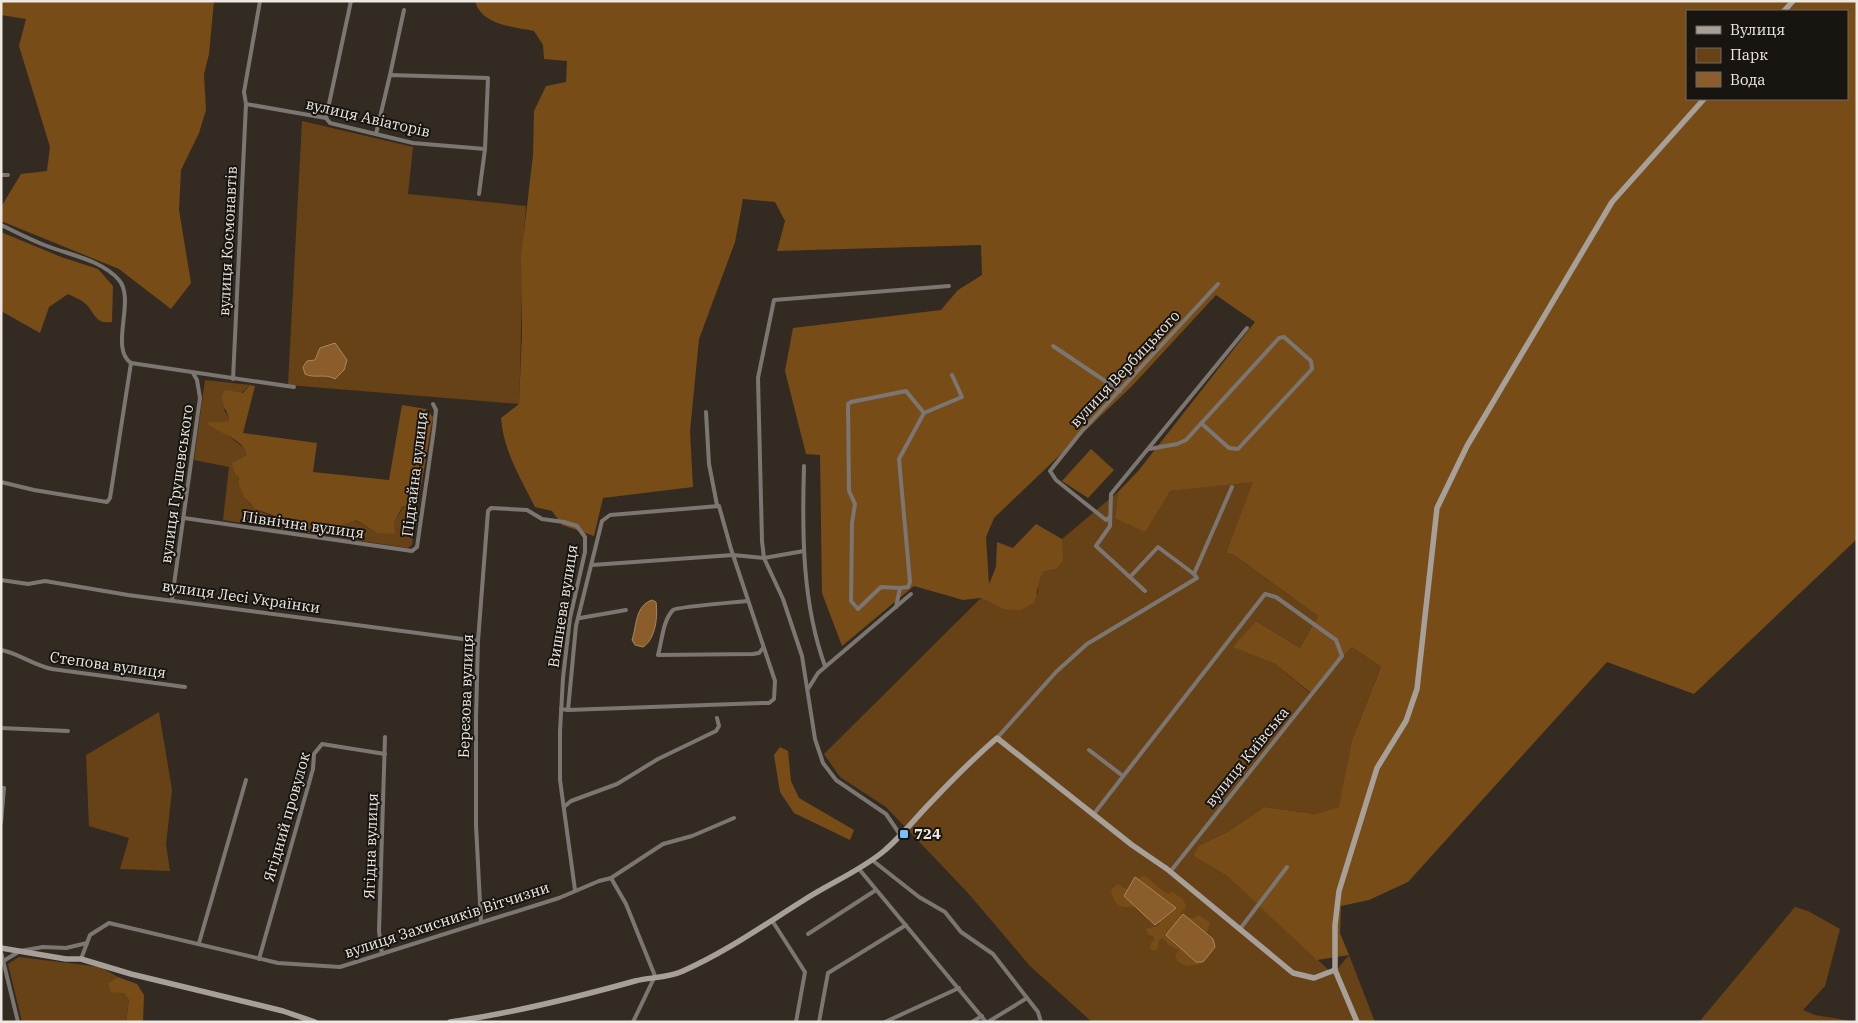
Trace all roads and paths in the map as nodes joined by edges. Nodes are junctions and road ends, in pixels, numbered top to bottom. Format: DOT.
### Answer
graph roads {
  1 [pos="260,1"];
  2 [pos="352,1"];
  3 [pos="404,10"];
  4 [pos="390,75"];
  5 [pos="1703,100"];
  6 [pos="246,104"];
  7 [pos="326,118"];
  8 [pos="376,134"];
  9 [pos="485,149"];
  10 [pos="1,175"];
  11 [pos="8,175"];
  12 [pos="479,194"];
  13 [pos="1,225"];
  14 [pos="1218,284"];
  15 [pos="949,286"];
  16 [pos="1247,328"];
  17 [pos="1053,346"];
  18 [pos="131,363"];
  19 [pos="193,373"];
  20 [pos="952,375"];
  21 [pos="233,379"];
  22 [pos="294,387"];
  23 [pos="1120,392"];
  24 [pos="433,404"];
  25 [pos="706,412"];
  26 [pos="924,413"];
  27 [pos="1201,423"];
  28 [pos="1149,449"];
  29 [pos="804,466"];
  30 [pos="1,482"];
  31 [pos="1232,488"];
  32 [pos="717,505"];
  33 [pos="527,510"];
  34 [pos="184,518"];
  35 [pos="1109,518"];
  36 [pos="418,547"];
  37 [pos="804,551"];
  38 [pos="733,555"];
  39 [pos="764,558"];
  40 [pos="592,565"];
  41 [pos="1194,574"];
  42 [pos="1130,577"];
  43 [pos="1,580"];
  44 [pos="900,588"];
  45 [pos="1145,591"];
  46 [pos="911,594"];
  47 [pos="172,599"];
  48 [pos="748,601"];
  49 [pos="896,607"];
  50 [pos="626,610"];
  51 [pos="580,618"];
  52 [pos="478,641"];
  53 [pos="763,648"];
  54 [pos="1,650"];
  55 [pos="825,666"];
  56 [pos="185,687"];
  57 [pos="808,689"];
  58 [pos="561,709"];
  59 [pos="568,710"];
  60 [pos="717,718"];
  61 [pos="1,728"];
  62 [pos="68,731"];
  63 [pos="386,737"];
  64 [pos="997,738"];
  65 [pos="1089,750"];
  66 [pos="385,754"];
  67 [pos="1123,776"];
  68 [pos="246,780"];
  69 [pos="1,788"];
  70 [pos="565,806"];
  71 [pos="1093,815"];
  72 [pos="734,818"];
  73 [pos="1,822"];
  74 [pos="902,836"];
  75 [pos="872,860"];
  76 [pos="1287,866"];
  77 [pos="860,869"];
  78 [pos="1170,872"];
  79 [pos="611,878"];
  80 [pos="575,890"];
  81 [pos="876,890"];
  82 [pos="481,922"];
  83 [pos="773,922"];
  84 [pos="906,925"];
  85 [pos="1240,929"];
  86 [pos="808,934"];
  87 [pos="87,942"];
  88 [pos="199,943"];
  89 [pos="1,950"];
  90 [pos="20,951"];
  91 [pos="382,954"];
  92 [pos="81,959"];
  93 [pos="259,959"];
  94 [pos="5,960"];
  95 [pos="1335,970"];
  96 [pos="655,976"];
  97 [pos="959,988"];
  98 [pos="1026,998"];
  99 [pos="982,1016"];
  100 [pos="18,1022"];
  101 [pos="315,1022"];
  102 [pos="450,1022"];
  103 [pos="633,1022"];
  104 [pos="796,1022"];
  105 [pos="819,1022"];
  106 [pos="885,1022"];
  107 [pos="972,1022"];
  108 [pos="987,1022"];
  109 [pos="1041,1022"];
  110 [pos="1357,1022"];
  1 -- 6 [label="street, вулиця Космонавтів"];
  2 -- 7 [label="street"];
  3 -- 4 [label="street"];
  4 -- 8 [label="street"];
  4 -- 9 [label="street"];
  5 -- 95 [label="street"];
  6 -- 7 [label="street, вулиця Авіаторів"];
  6 -- 21 [label="street, вулиця Космонавтів"];
  7 -- 8 [label="street, вулиця Авіаторів"];
  8 -- 9 [label="street, вулиця Авіаторів"];
  9 -- 12 [label="street"];
  10 -- 11 [label="street"];
  13 -- 18 [label="street"];
  14 -- 23 [label="street, вулиця Вербицького"];
  15 -- 39 [label="street"];
  16 -- 28 [label="street"];
  17 -- 23 [label="street"];
  18 -- 19 [label="street"];
  18 -- 30 [label="street"];
  19 -- 21 [label="street"];
  19 -- 34 [label="street, вулиця Грушевського"];
  20 -- 26 [label="street"];
  21 -- 22 [label="street"];
  23 -- 35 [label="street, вулиця Вербицького"];
  24 -- 36 [label="street, Підгайна вулиця"];
  25 -- 32 [label="street"];
  26 -- 44 [label="street"];
  26 -- 44 [label="street"];
  27 -- 27 [label="street"];
  27 -- 28 [label="street"];
  28 -- 35 [label="street"];
  29 -- 37 [label="street"];
  31 -- 41 [label="street"];
  32 -- 38 [label="street"];
  32 -- 40 [label="street"];
  33 -- 52 [label="street, Березова вулиця"];
  33 -- 58 [label="street, Вишнева вулиця"];
  34 -- 36 [label="street, Північна вулиця"];
  34 -- 47 [label="street, вулиця Грушевського"];
  35 -- 42 [label="street"];
  37 -- 39 [label="street"];
  37 -- 55 [label="street"];
  38 -- 39 [label="street"];
  38 -- 40 [label="street"];
  38 -- 48 [label="street"];
  39 -- 57 [label="street"];
  40 -- 51 [label="street"];
  41 -- 42 [label="street"];
  41 -- 64 [label="street"];
  42 -- 45 [label="street"];
  43 -- 47 [label="street, вулиця Лесі Українки"];
  44 -- 49 [label="street"];
  46 -- 49 [label="street"];
  47 -- 52 [label="street, вулиця Лесі Українки"];
  48 -- 53 [label="street"];
  48 -- 53 [label="street"];
  49 -- 55 [label="street"];
  50 -- 51 [label="street"];
  51 -- 59 [label="street"];
  52 -- 82 [label="street, Березова вулиця"];
  53 -- 59 [label="street"];
  54 -- 56 [label="street, Степова вулиця"];
  55 -- 57 [label="street"];
  57 -- 74 [label="street"];
  58 -- 59 [label="street"];
  58 -- 70 [label="street, Вишнева вулиця"];
  60 -- 70 [label="street"];
  61 -- 62 [label="street"];
  63 -- 66 [label="street, Ягідна вулиця"];
  64 -- 71 [label="street"];
  64 -- 74 [label="street"];
  65 -- 67 [label="street"];
  66 -- 91 [label="street, Ягідна вулиця"];
  66 -- 93 [label="street, Ягідний провулок"];
  67 -- 71 [label="street"];
  67 -- 78 [label="street, вулиця Київська"];
  68 -- 88 [label="street"];
  69 -- 73 [label="street"];
  70 -- 80 [label="street, Вишнева вулиця"];
  71 -- 78 [label="street"];
  72 -- 79 [label="street, вулиця Захисників Вітчизни"];
  74 -- 75 [label="street"];
  75 -- 77 [label="street"];
  75 -- 98 [label="street"];
  76 -- 85 [label="street"];
  77 -- 81 [label="street"];
  77 -- 83 [label="street"];
  78 -- 85 [label="street"];
  79 -- 80 [label="street, вулиця Захисників Вітчизни"];
  79 -- 96 [label="street"];
  80 -- 82 [label="street, вулиця Захисників Вітчизни"];
  81 -- 84 [label="street"];
  81 -- 86 [label="street"];
  82 -- 91 [label="street, вулиця Захисників Вітчизни"];
  83 -- 96 [label="street"];
  83 -- 104 [label="street"];
  84 -- 97 [label="street"];
  84 -- 105 [label="street"];
  85 -- 95 [label="street"];
  87 -- 88 [label="street, вулиця Захисників Вітчизни"];
  87 -- 90 [label="street"];
  87 -- 92 [label="street, вулиця Захисників Вітчизни"];
  88 -- 93 [label="street, вулиця Захисників Вітчизни"];
  89 -- 90 [label="street"];
  89 -- 94 [label="street"];
  90 -- 92 [label="street"];
  90 -- 94 [label="street"];
  91 -- 93 [label="street, вулиця Захисників Вітчизни"];
  92 -- 101 [label="street"];
  94 -- 100 [label="street"];
  95 -- 110 [label="street"];
  96 -- 102 [label="street"];
  96 -- 103 [label="street"];
  97 -- 99 [label="street"];
  97 -- 106 [label="street"];
  98 -- 108 [label="street"];
  98 -- 109 [label="street"];
  99 -- 107 [label="street"];
  99 -- 108 [label="street"];
}
